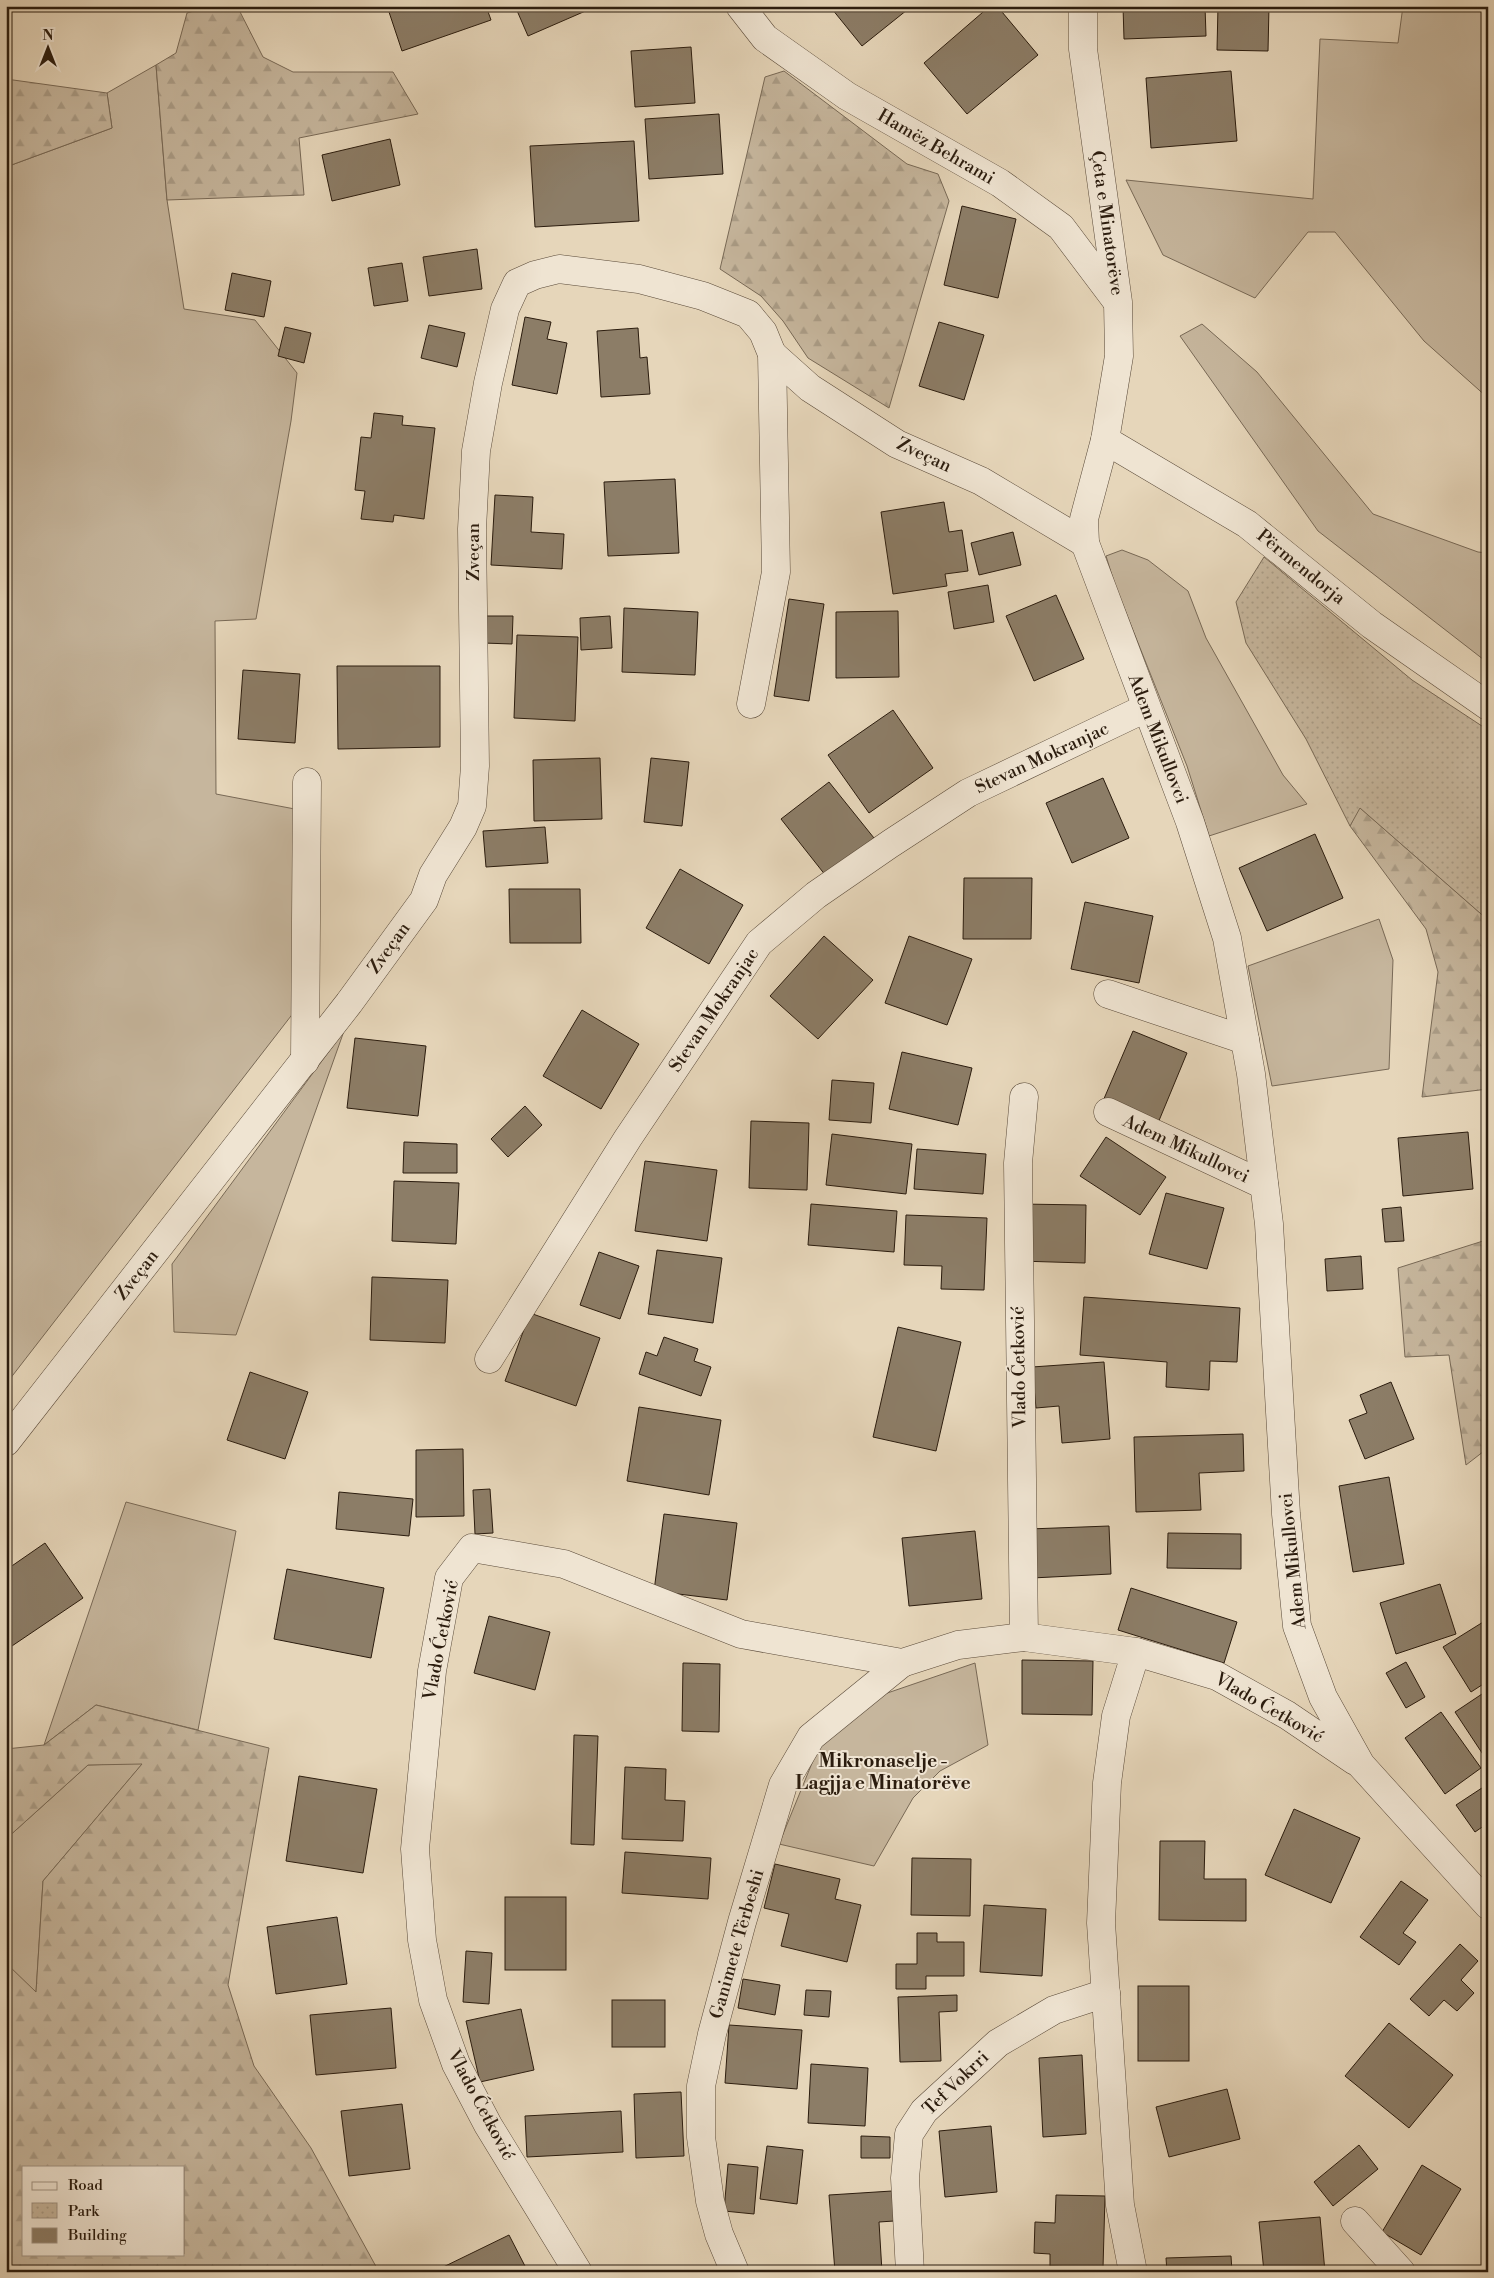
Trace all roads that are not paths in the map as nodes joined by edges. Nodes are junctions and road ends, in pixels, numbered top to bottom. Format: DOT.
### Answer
graph roads {
  1 [pos="740,6"];
  2 [pos="1083,6"];
  3 [pos="1118,302"];
  4 [pos="772,354"];
  5 [pos="1105,440"];
  6 [pos="1085,543"];
  7 [pos="751,704"];
  8 [pos="1488,706"];
  9 [pos="1146,708"];
  10 [pos="307,782"];
  11 [pos="1108,994"];
  12 [pos="1245,1040"];
  13 [pos="305,1061"];
  14 [pos="1024,1098"];
  15 [pos="1108,1112"];
  16 [pos="1264,1185"];
  17 [pos="489,1359"];
  18 [pos="6,1442"];
  19 [pos="1024,1636"];
  20 [pos="1136,1652"];
  21 [pos="902,1663"];
  22 [pos="1361,1765"];
  23 [pos="1488,1905"];
  24 [pos="1106,1993"];
  25 [pos="1355,2221"];
  26 [pos="578,2272"];
  27 [pos="735,2272"];
  28 [pos="910,2272"];
  29 [pos="1133,2272"];
  30 [pos="1401,2272"];
  1 -- 3 [label="street, Hamëz Behrami"];
  2 -- 3 [label="street, Çeta e Minatorëve"];
  3 -- 5 [label="street, Çeta e Minatorëve"];
  4 -- 6 [label="street, Zveçan"];
  4 -- 7 [label="street, Zveçan"];
  4 -- 13 [label="street, Zveçan"];
  5 -- 6 [label="street, Adem Mikullovci"];
  5 -- 8 [label="street, Përmendorja"];
  6 -- 9 [label="street, Adem Mikullovci"];
  9 -- 12 [label="street, Adem Mikullovci"];
  9 -- 17 [label="street, Stevan Mokranjac"];
  10 -- 13 [label="street"];
  11 -- 12 [label="street"];
  12 -- 16 [label="street, Adem Mikullovci"];
  13 -- 18 [label="street, Zveçan"];
  14 -- 19 [label="street, Vlado Ćetković"];
  15 -- 16 [label="street, Adem Mikullovci"];
  16 -- 22 [label="street, Adem Mikullovci"];
  19 -- 20 [label="street, Vlado Ćetković"];
  19 -- 21 [label="street, Vlado Ćetković"];
  20 -- 22 [label="street, Vlado Ćetković"];
  20 -- 24 [label="street"];
  21 -- 26 [label="street, Vlado Ćetković"];
  21 -- 27 [label="street, Ganimete Tërbeshi"];
  22 -- 23 [label="street, Adem Mikullovci"];
  24 -- 28 [label="street, Tef Vokrri"];
  24 -- 29 [label="street"];
  25 -- 30 [label="street"];
}
